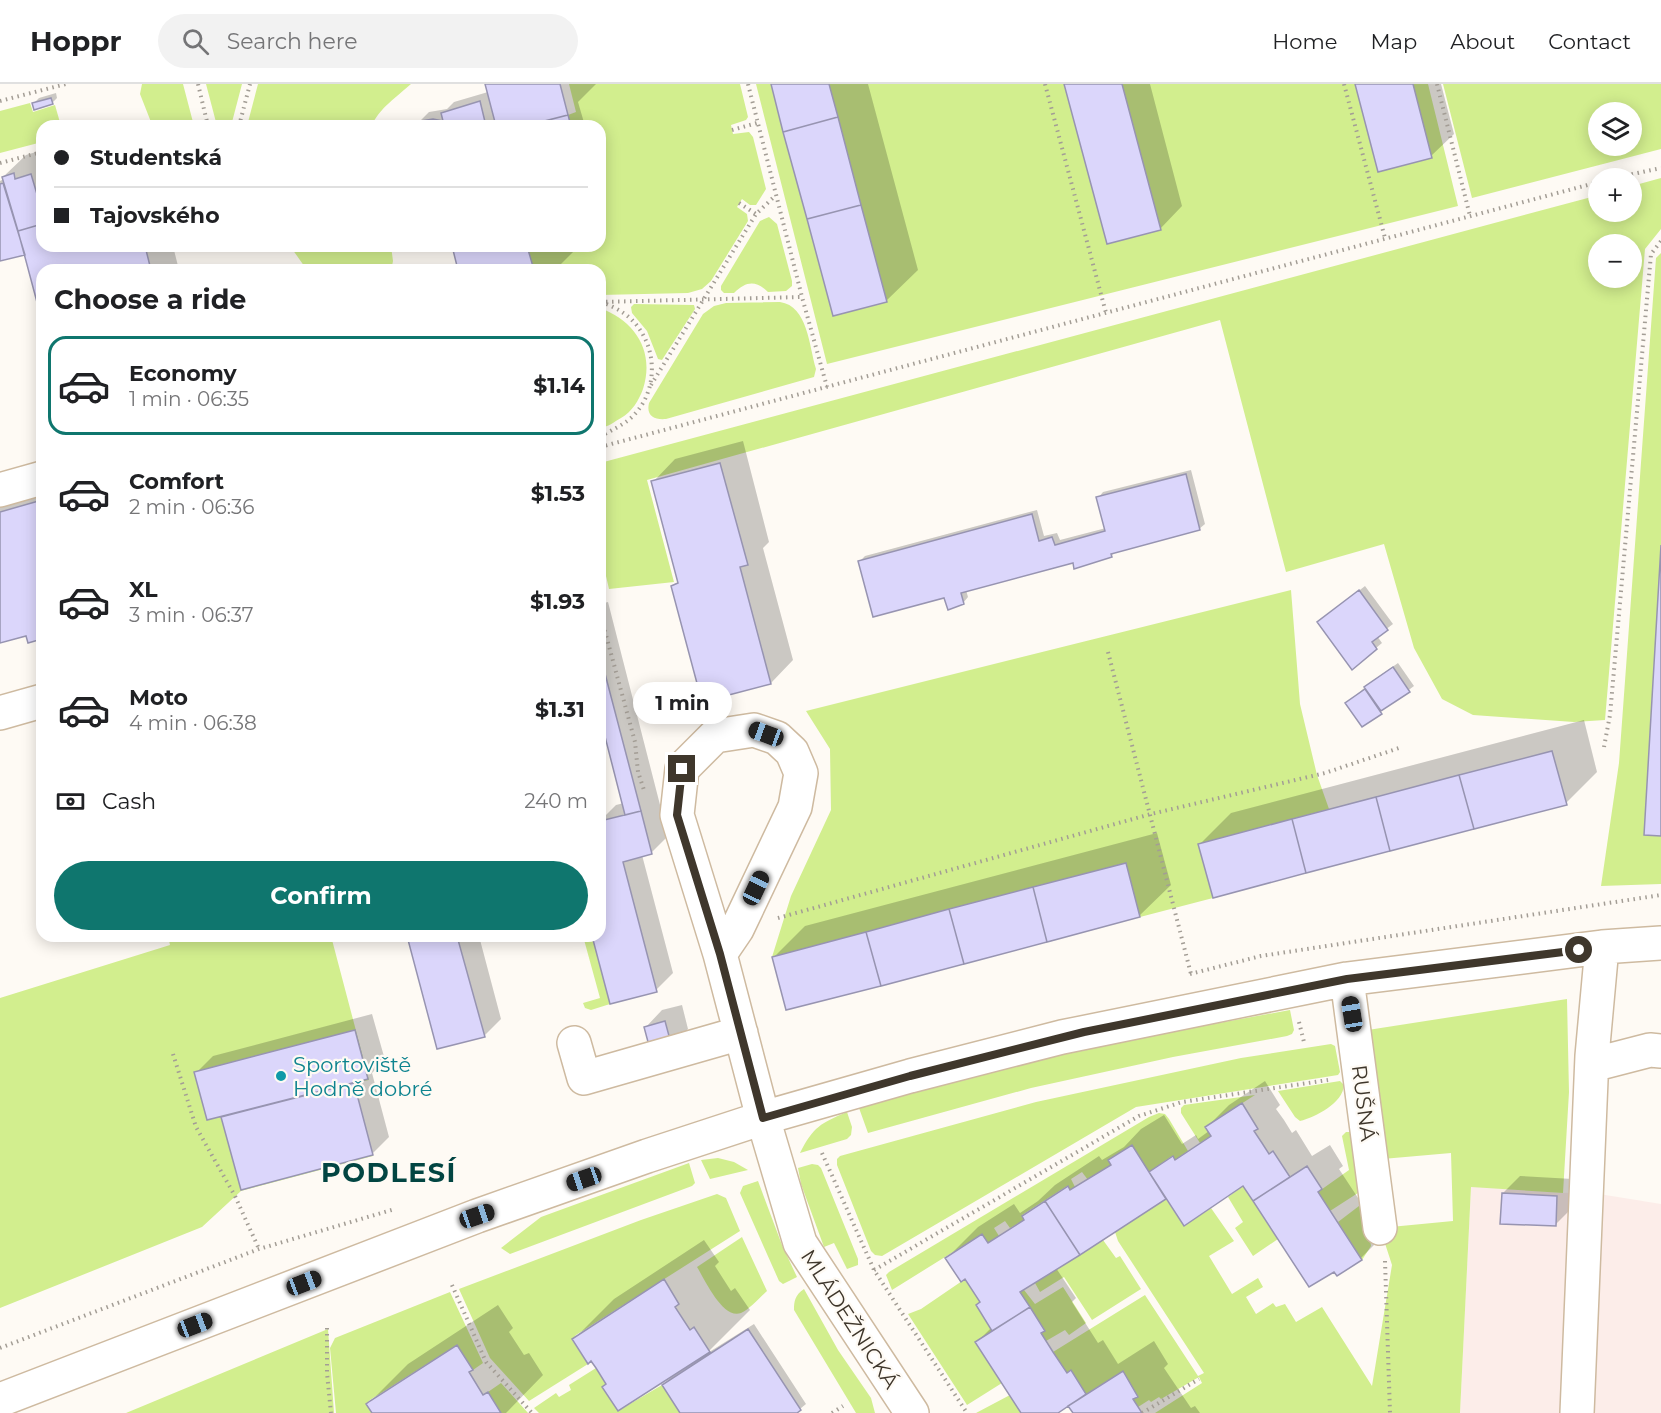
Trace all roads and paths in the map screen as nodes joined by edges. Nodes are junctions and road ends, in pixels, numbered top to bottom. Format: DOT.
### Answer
graph roads {
  1 [pos="66,84"];
  2 [pos="198,84"];
  3 [pos="250,84"];
  4 [pos="748,84"];
  5 [pos="1045,84"];
  6 [pos="1344,84"];
  7 [pos="1437,84"];
  8 [pos="0,101"];
  9 [pos="207,120"];
  10 [pos="241,120"];
  11 [pos="758,123"];
  12 [pos="732,130"];
  13 [pos="36,154"];
  14 [pos="0,163"];
  15 [pos="1661,168"];
  16 [pos="1642,172"];
  17 [pos="1588,185"];
  18 [pos="776,196"];
  19 [pos="739,203"];
  20 [pos="756,214"];
  21 [pos="1470,216"];
  22 [pos="1385,238"];
  23 [pos="1661,241"];
  24 [pos="802,297"];
  25 [pos="704,299"];
  26 [pos="606,302"];
  27 [pos="606,305"];
  28 [pos="1106,313"];
  29 [pos="651,385"];
  30 [pos="827,387"];
  31 [pos="606,433"];
  32 [pos="606,445"];
  33 [pos="36,480"];
  34 [pos="0,490"];
  35 [pos="1108,652"];
  36 [pos="36,703"];
  37 [pos="0,713"];
  38 [pos="1402,747"];
  39 [pos="1604,747"];
  40 [pos="1151,814"];
  41 [pos="729,941"];
  42 [pos="1661,943"];
  43 [pos="1602,947"];
  44 [pos="1191,974"];
  45 [pos="1347,979"];
  46 [pos="741,1033"];
  47 [pos="574,1043"];
  48 [pos="173,1054"];
  49 [pos="1655,1054"];
  50 [pos="1592,1065"];
  51 [pos="1331,1079"];
  52 [pos="763,1118"];
  53 [pos="822,1154"];
  54 [pos="1380,1228"];
  55 [pos="259,1249"];
  56 [pos="874,1270"];
  57 [pos="452,1285"];
  58 [pos="327,1328"];
  59 [pos="1199,1380"];
  60 [pos="0,1400"];
  61 [pos="843,1406"];
  62 [pos="331,1413"];
  63 [pos="532,1413"];
  64 [pos="832,1413"];
  65 [pos="912,1413"];
  66 [pos="967,1413"];
  67 [pos="1142,1413"];
  68 [pos="1390,1413"];
  69 [pos="1577,1413"];
  1 -- 8 [label="path"];
  2 -- 9 [label="path"];
  3 -- 10 [label="path"];
  4 -- 11 [label="path"];
  5 -- 28 [label="path"];
  6 -- 22 [label="path"];
  7 -- 21 [label="path"];
  11 -- 12 [label="path"];
  11 -- 18 [label="path"];
  13 -- 14 [label="path"];
  15 -- 16 [label="path"];
  17 -- 21 [label="path"];
  18 -- 20 [label="path"];
  18 -- 24 [label="path"];
  19 -- 20 [label="path"];
  20 -- 25 [label="path"];
  21 -- 22 [label="path"];
  22 -- 28 [label="path"];
  23 -- 39 [label="path"];
  24 -- 25 [label="path"];
  24 -- 30 [label="path"];
  25 -- 26 [label="path"];
  25 -- 29 [label="path"];
  27 -- 29 [label="path"];
  28 -- 30 [label="path"];
  29 -- 31 [label="path"];
  30 -- 32 [label="path"];
  33 -- 34 [label="street"];
  35 -- 40 [label="path"];
  36 -- 37 [label="street"];
  38 -- 40 [label="path"];
  40 -- 41 [label="path"];
  40 -- 44 [label="path"];
  41 -- 41 [label="street, MLÁDEŽNICKÁ"];
  41 -- 46 [label="street, MLÁDEŽNICKÁ"];
  42 -- 43 [label="street"];
  43 -- 45 [label="street"];
  43 -- 50 [label="street"];
  45 -- 52 [label="street"];
  45 -- 54 [label="street, RUŠNÁ"];
  46 -- 47 [label="street"];
  46 -- 52 [label="street, MLÁDEŽNICKÁ"];
  48 -- 55 [label="path"];
  49 -- 50 [label="street"];
  50 -- 69 [label="street"];
  51 -- 56 [label="path"];
  52 -- 60 [label="street"];
  52 -- 65 [label="street, MLÁDEŽNICKÁ"];
  53 -- 56 [label="path"];
  54 -- 68 [label="path"];
  56 -- 66 [label="path"];
  57 -- 63 [label="path"];
  58 -- 62 [label="path"];
  59 -- 67 [label="path"];
  61 -- 64 [label="path"];
}
